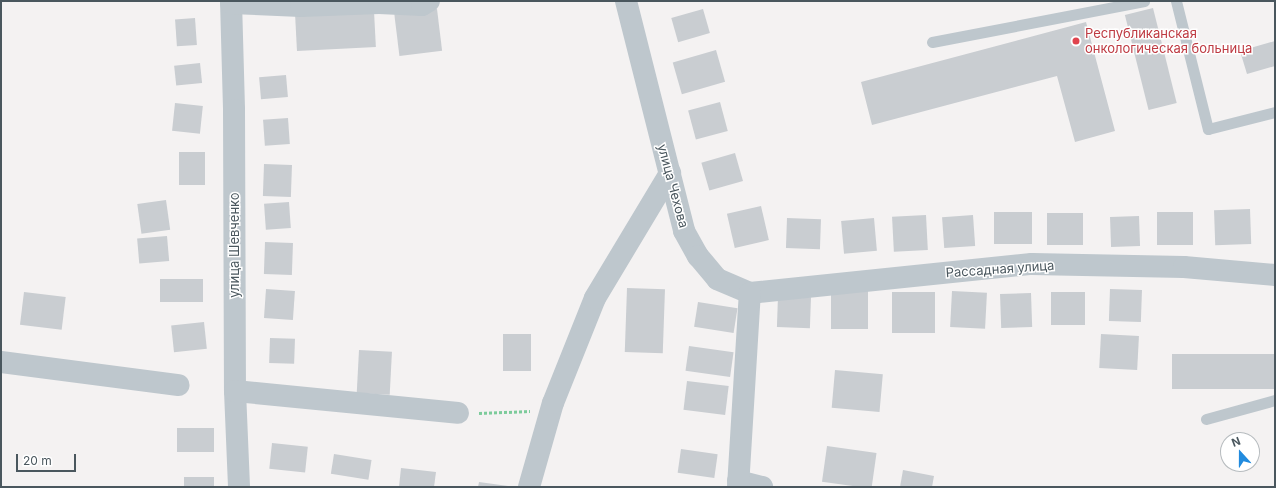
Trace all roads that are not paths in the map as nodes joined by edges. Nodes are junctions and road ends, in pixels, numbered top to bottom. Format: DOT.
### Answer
graph roads {
  1 [pos="429,1"];
  2 [pos="626,1"];
  3 [pos="1144,1"];
  4 [pos="1176,1"];
  5 [pos="231,2"];
  6 [pos="932,42"];
  7 [pos="1275,112"];
  8 [pos="670,173"];
  9 [pos="1275,275"];
  10 [pos="750,293"];
  11 [pos="1,362"];
  12 [pos="179,385"];
  13 [pos="235,391"];
  14 [pos="1275,400"];
  15 [pos="458,413"];
  16 [pos="1206,419"];
  17 [pos="738,484"];
  18 [pos="239,487"];
  19 [pos="529,487"];
  20 [pos="762,487"];
  1 -- 5 [label="street, улица Шевченко"];
  2 -- 8 [label="street, улица Чехова"];
  3 -- 6 [label="lane"];
  4 -- 7 [label="lane"];
  5 -- 13 [label="street, улица Шевченко"];
  8 -- 10 [label="street, улица Чехова"];
  8 -- 19 [label="street"];
  9 -- 10 [label="street, Рассадная улица"];
  10 -- 17 [label="street"];
  11 -- 12 [label="street"];
  13 -- 15 [label="street"];
  13 -- 18 [label="street, улица Шевченко"];
  14 -- 16 [label="lane"];
  17 -- 20 [label="street"];
}
